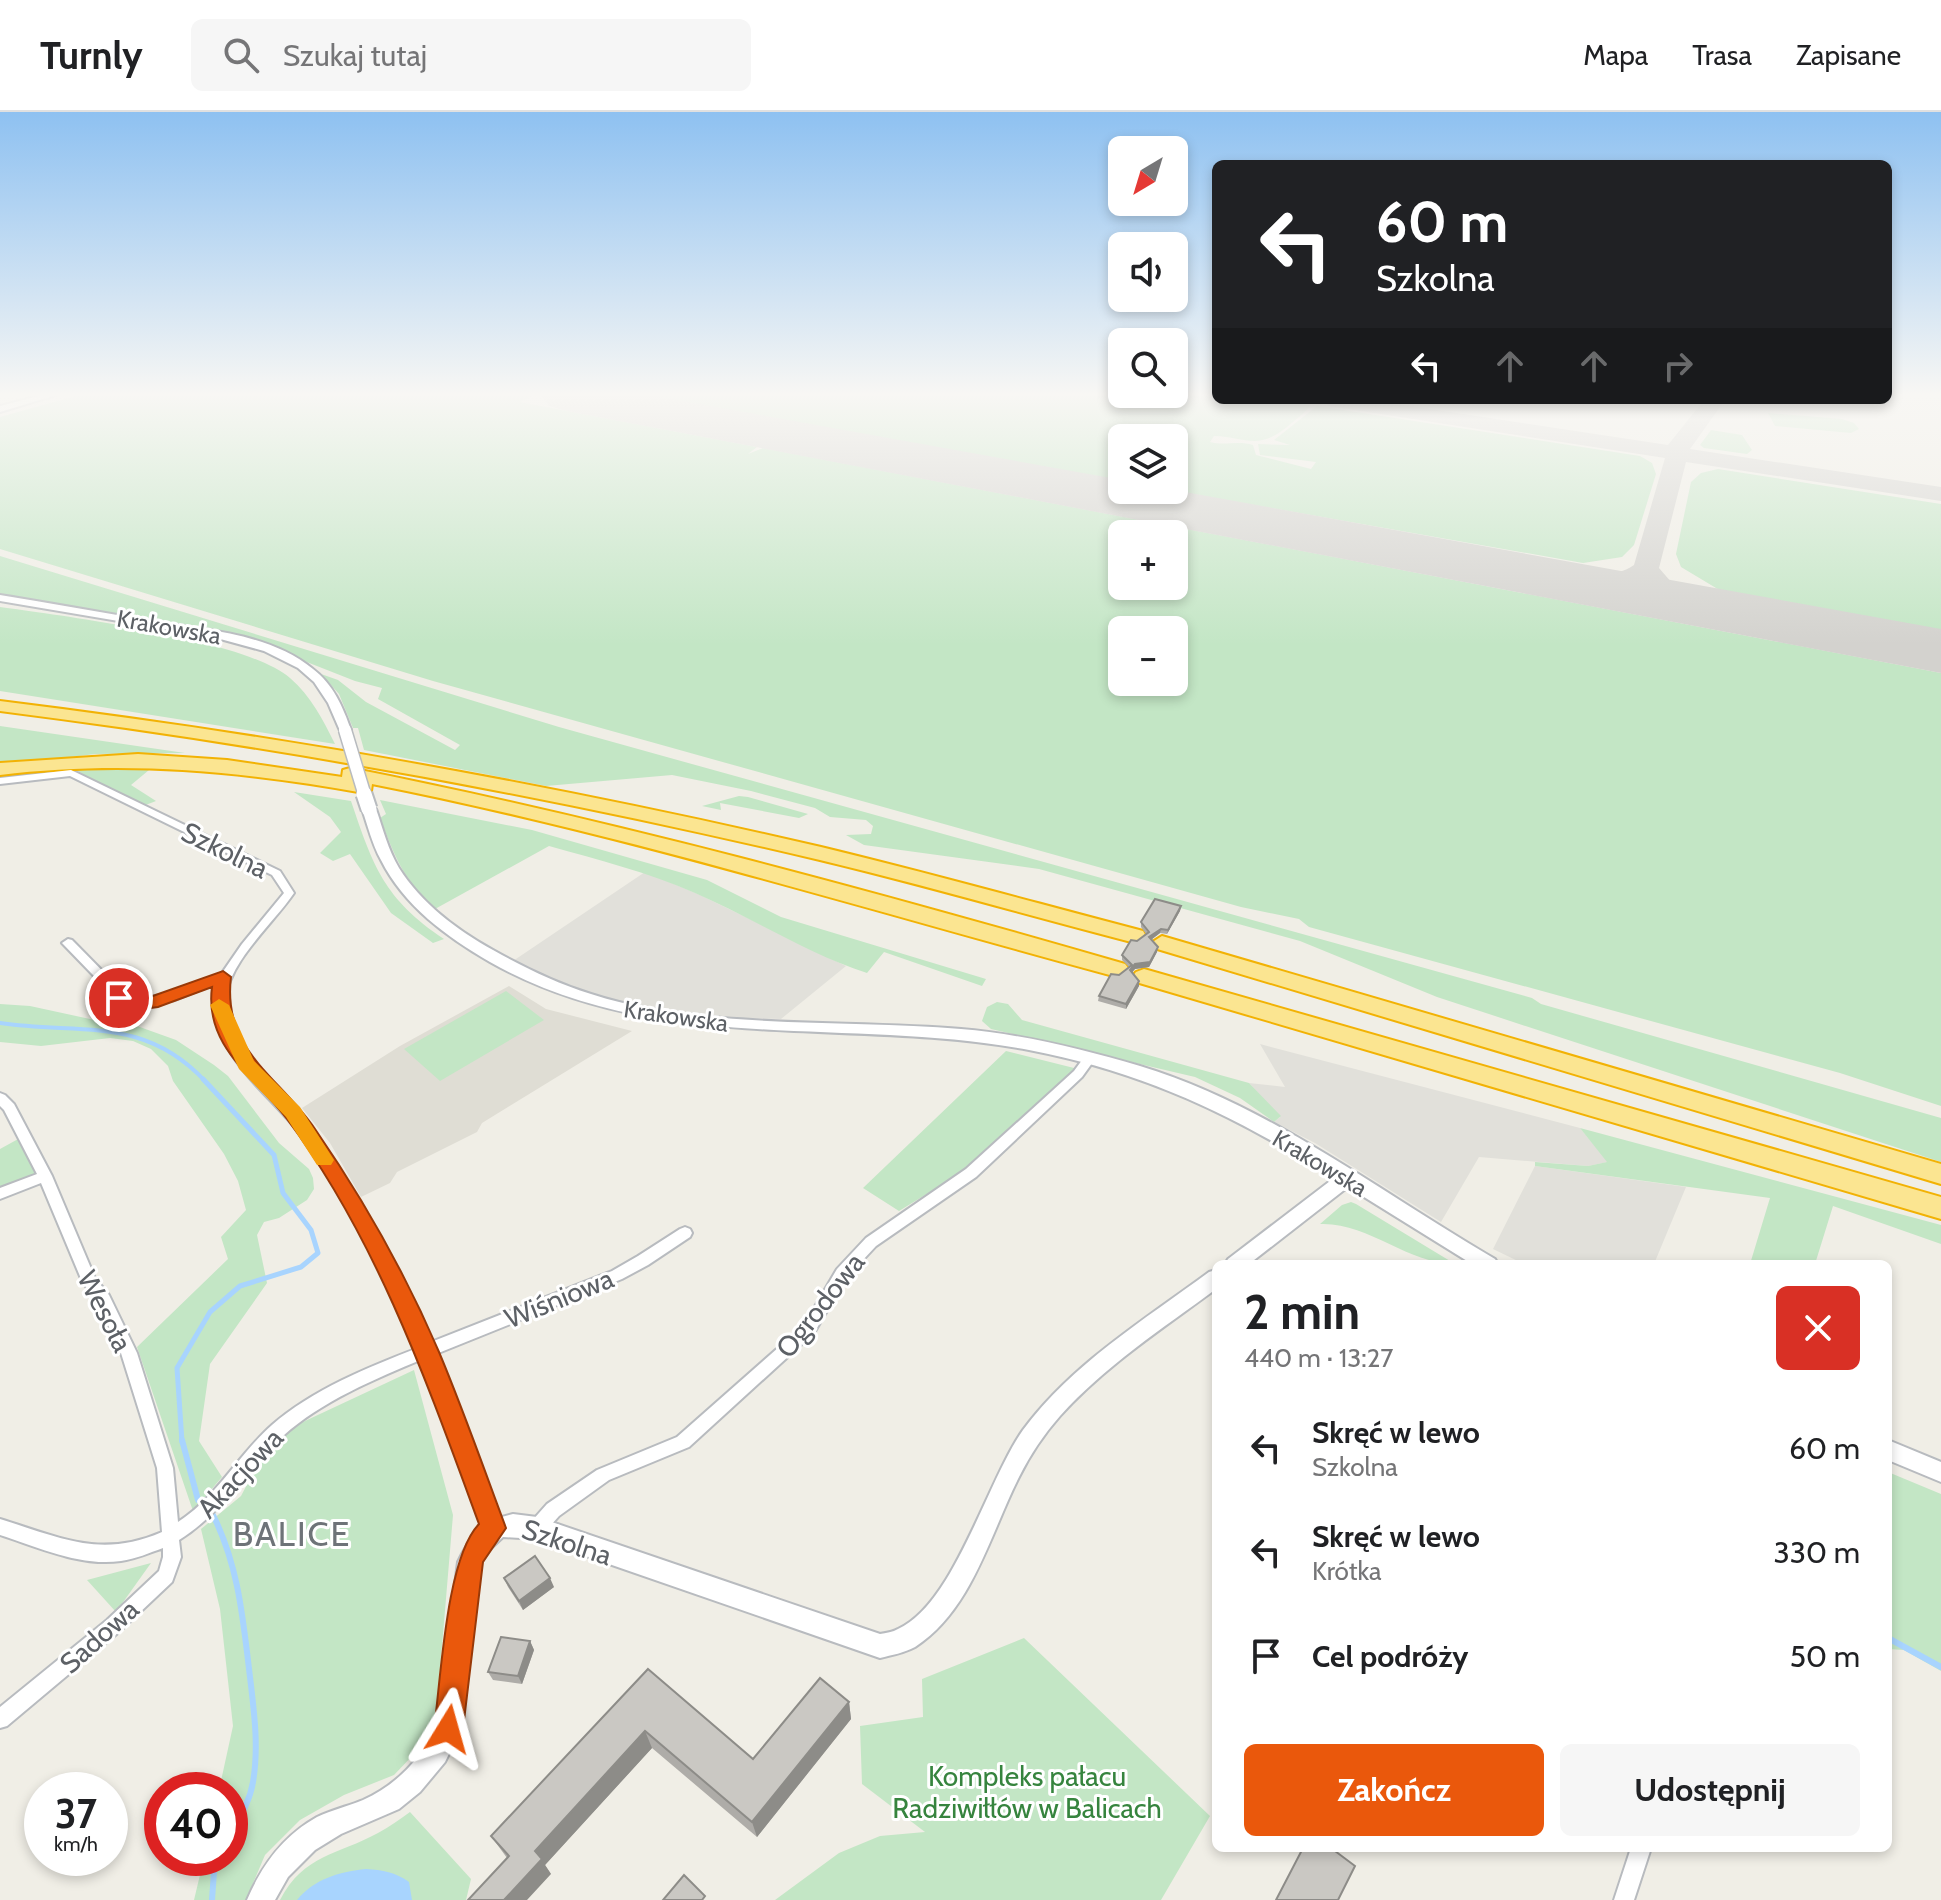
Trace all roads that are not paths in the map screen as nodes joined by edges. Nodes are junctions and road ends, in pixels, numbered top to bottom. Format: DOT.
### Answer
graph roads {
  1 [pos="0,598"];
  2 [pos="0,706"];
  3 [pos="0,718"];
  4 [pos="0,769"];
  5 [pos="0,781"];
  6 [pos="544,817"];
  7 [pos="1135,936"];
  8 [pos="68,943"];
  9 [pos="1162,943"];
  10 [pos="1117,969"];
  11 [pos="223,977"];
  12 [pos="1144,977"];
  13 [pos="1089,1059"];
  14 [pos="0,1098"];
  15 [pos="1941,1174"];
  16 [pos="45,1176"];
  17 [pos="1345,1179"];
  18 [pos="0,1194"];
  19 [pos="1941,1208"];
  20 [pos="685,1233"];
  21 [pos="1240,1260"];
  22 [pos="1481,1260"];
  23 [pos="1212,1281"];
  24 [pos="427,1352"];
  25 [pos="1892,1452"];
  26 [pos="1941,1472"];
  27 [pos="0,1527"];
  28 [pos="493,1528"];
  29 [pos="537,1528"];
  30 [pos="170,1538"];
  31 [pos="0,1719"];
  32 [pos="1640,1852"];
  33 [pos="261,1900"];
  34 [pos="1624,1900"];
  1 -- 13 [label="street, Krakowska, bridge"];
  2 -- 7 [label="highway"];
  3 -- 6 [label="highway"];
  4 -- 6 [label="highway"];
  5 -- 11 [label="street, Szkolna"];
  6 -- 10 [label="highway"];
  8 -- 11 [label="street"];
  9 -- 15 [label="highway"];
  11 -- 24 [label="street, Szkolna"];
  12 -- 19 [label="highway"];
  13 -- 17 [label="street, Krakowska"];
  13 -- 29 [label="street, Ogrodowa"];
  14 -- 16 [label="street, Wesoła"];
  16 -- 18 [label="street"];
  16 -- 30 [label="street, Wesoła"];
  17 -- 21 [label="street"];
  17 -- 22 [label="street, Krakowska"];
  20 -- 24 [label="street, Wiśniowa"];
  23 -- 29 [label="street, Szkolna"];
  24 -- 28 [label="street, Szkolna"];
  24 -- 30 [label="street, Akacjowa"];
  25 -- 26 [label="street"];
  27 -- 30 [label="street, Akacjowa"];
  28 -- 29 [label="street, Szkolna"];
  28 -- 33 [label="street"];
  30 -- 31 [label="street, Sadowa"];
  32 -- 34 [label="street"];
}
